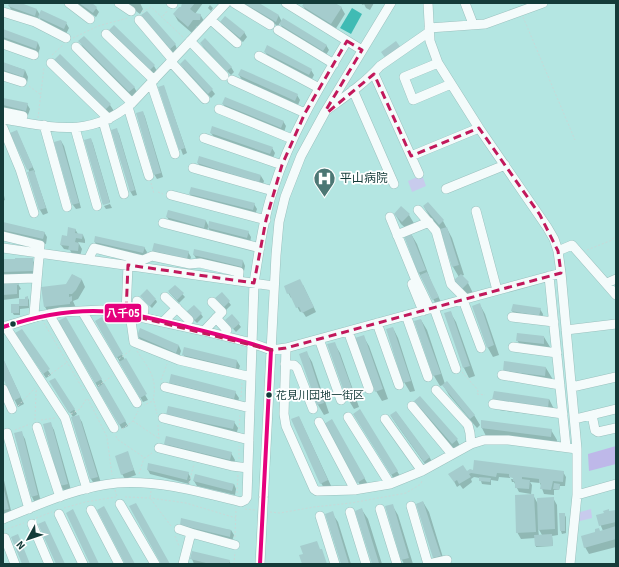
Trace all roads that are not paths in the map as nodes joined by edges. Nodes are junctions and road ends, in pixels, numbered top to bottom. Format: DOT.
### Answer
graph roads {
  1 [pos="69,3"];
  2 [pos="119,3"];
  3 [pos="226,3"];
  4 [pos="234,3"];
  5 [pos="286,3"];
  6 [pos="392,3"];
  7 [pos="428,3"];
  8 [pos="465,3"];
  9 [pos="543,3"];
  10 [pos="3,12"];
  11 [pos="130,15"];
  12 [pos="140,16"];
  13 [pos="90,19"];
  14 [pos="211,20"];
  15 [pos="473,24"];
  16 [pos="429,30"];
  17 [pos="106,34"];
  18 [pos="66,40"];
  19 [pos="347,41"];
  20 [pos="190,42"];
  21 [pos="237,43"];
  22 [pos="3,44"];
  23 [pos="76,47"];
  24 [pos="362,50"];
  25 [pos="34,55"];
  26 [pos="259,56"];
  27 [pos="50,60"];
  28 [pos="172,61"];
  29 [pos="438,63"];
  30 [pos="334,64"];
  31 [pos="374,74"];
  32 [pos="3,76"];
  33 [pos="22,82"];
  34 [pos="153,82"];
  35 [pos="451,84"];
  36 [pos="319,88"];
  37 [pos="353,90"];
  38 [pos="205,99"];
  39 [pos="130,105"];
  40 [pos="219,109"];
  41 [pos="3,112"];
  42 [pos="325,112"];
  43 [pos="305,113"];
  44 [pos="24,116"];
  45 [pos="3,119"];
  46 [pos="106,120"];
  47 [pos="41,125"];
  48 [pos="3,128"];
  49 [pos="75,128"];
  50 [pos="479,128"];
  51 [pos="204,138"];
  52 [pos="292,139"];
  53 [pos="175,154"];
  54 [pos="411,156"];
  55 [pos="282,165"];
  56 [pos="505,165"];
  57 [pos="193,168"];
  58 [pos="419,174"];
  59 [pos="149,176"];
  60 [pos="394,184"];
  61 [pos="446,189"];
  62 [pos="272,191"];
  63 [pos="124,194"];
  64 [pos="170,195"];
  65 [pos="97,206"];
  66 [pos="67,207"];
  67 [pos="418,210"];
  68 [pos="476,211"];
  69 [pos="34,213"];
  70 [pos="390,217"];
  71 [pos="266,220"];
  72 [pos="429,222"];
  73 [pos="163,223"];
  74 [pos="398,235"];
  75 [pos="3,236"];
  76 [pos="3,248"];
  77 [pos="260,248"];
  78 [pos="398,249"];
  79 [pos="558,251"];
  80 [pos="39,255"];
  81 [pos="88,260"];
  82 [pos="128,265"];
  83 [pos="561,273"];
  84 [pos="549,276"];
  85 [pos="36,278"];
  86 [pos="3,279"];
  87 [pos="616,279"];
  88 [pos="238,280"];
  89 [pos="254,283"];
  90 [pos="607,283"];
  91 [pos="274,286"];
  92 [pos="497,290"];
  93 [pos="616,295"];
  94 [pos="165,297"];
  95 [pos="464,299"];
  96 [pos="137,301"];
  97 [pos="212,302"];
  98 [pos="177,308"];
  99 [pos="429,309"];
  100 [pos="82,311"];
  101 [pos="49,314"];
  102 [pos="128,314"];
  103 [pos="36,315"];
  104 [pos="406,315"];
  105 [pos="512,317"];
  106 [pos="143,318"];
  107 [pos="216,318"];
  108 [pos="189,320"];
  109 [pos="163,322"];
  110 [pos="554,322"];
  111 [pos="377,323"];
  112 [pos="616,324"];
  113 [pos="4,327"];
  114 [pos="228,330"];
  115 [pos="566,330"];
  116 [pos="204,331"];
  117 [pos="348,331"];
  118 [pos="319,339"];
  119 [pos="252,343"];
  120 [pos="513,347"];
  121 [pos="286,348"];
  122 [pos="481,348"];
  123 [pos="271,350"];
  124 [pos="557,353"];
  125 [pos="285,364"];
  126 [pos="459,371"];
  127 [pos="502,375"];
  128 [pos="247,376"];
  129 [pos="428,377"];
  130 [pos="616,377"];
  131 [pos="163,385"];
  132 [pos="399,385"];
  133 [pos="560,385"];
  134 [pos="572,387"];
  135 [pos="3,389"];
  136 [pos="369,389"];
  137 [pos="436,390"];
  138 [pos="341,400"];
  139 [pos="137,403"];
  140 [pos="493,404"];
  141 [pos="412,406"];
  142 [pos="250,408"];
  143 [pos="12,409"];
  144 [pos="313,409"];
  145 [pos="616,409"];
  146 [pos="563,414"];
  147 [pos="592,415"];
  148 [pos="348,417"];
  149 [pos="384,419"];
  150 [pos="575,419"];
  151 [pos="159,420"];
  152 [pos="319,422"];
  153 [pos="37,424"];
  154 [pos="114,428"];
  155 [pos="616,428"];
  156 [pos="8,433"];
  157 [pos="249,440"];
  158 [pos="159,443"];
  159 [pos="470,444"];
  160 [pos="566,447"];
  161 [pos="577,449"];
  162 [pos="452,454"];
  163 [pos="243,467"];
  164 [pos="422,473"];
  165 [pos="390,484"];
  166 [pos="616,484"];
  167 [pos="85,490"];
  168 [pos="355,490"];
  169 [pos="577,495"];
  170 [pos="60,497"];
  171 [pos="120,504"];
  172 [pos="411,506"];
  173 [pos="29,509"];
  174 [pos="380,509"];
  175 [pos="91,510"];
  176 [pos="350,512"];
  177 [pos="59,514"];
  178 [pos="320,516"];
  179 [pos="3,519"];
  180 [pos="32,524"];
  181 [pos="177,531"];
  182 [pos="191,532"];
  183 [pos="5,538"];
  184 [pos="235,544"];
  185 [pos="447,560"];
  186 [pos="15,564"];
  187 [pos="49,564"];
  188 [pos="83,564"];
  189 [pos="118,564"];
  190 [pos="155,564"];
  191 [pos="186,564"];
  192 [pos="260,564"];
  193 [pos="335,564"];
  194 [pos="366,564"];
  195 [pos="397,564"];
  196 [pos="428,564"];
  197 [pos="570,564"];
  1 -- 13 [label="street"];
  2 -- 11 [label="street"];
  3 -- 14 [label="street"];
  4 -- 30 [label="street"];
  5 -- 19 [label="street"];
  6 -- 24 [label="street"];
  7 -- 16 [label="street"];
  8 -- 15 [label="street"];
  9 -- 15 [label="street"];
  10 -- 18 [label="street"];
  12 -- 28 [label="street"];
  14 -- 20 [label="street"];
  14 -- 21 [label="street"];
  15 -- 16 [label="street"];
  16 -- 29 [label="street"];
  16 -- 31 [label="street"];
  17 -- 34 [label="street"];
  19 -- 24 [label="street"];
  19 -- 30 [label="street"];
  20 -- 28 [label="street"];
  20 -- 43 [label="street"];
  22 -- 25 [label="street"];
  23 -- 39 [label="street"];
  24 -- 42 [label="street"];
  26 -- 36 [label="street"];
  27 -- 46 [label="street"];
  28 -- 34 [label="street"];
  28 -- 38 [label="street"];
  29 -- 35 [label="street"];
  29 -- 35 [label="street"];
  30 -- 36 [label="street"];
  31 -- 37 [label="street"];
  31 -- 54 [label="street"];
  32 -- 33 [label="street"];
  34 -- 39 [label="street"];
  34 -- 53 [label="street"];
  35 -- 50 [label="street"];
  36 -- 43 [label="street"];
  37 -- 42 [label="street"];
  37 -- 60 [label="street"];
  39 -- 46 [label="street"];
  39 -- 59 [label="street"];
  40 -- 52 [label="street"];
  41 -- 44 [label="street"];
  42 -- 91 [label="street"];
  43 -- 52 [label="street"];
  45 -- 47 [label="street"];
  46 -- 49 [label="street"];
  46 -- 63 [label="street"];
  47 -- 49 [label="street"];
  47 -- 66 [label="street"];
  48 -- 69 [label="street"];
  49 -- 65 [label="street"];
  50 -- 54 [label="street"];
  50 -- 56 [label="street"];
  51 -- 55 [label="street"];
  52 -- 55 [label="street"];
  54 -- 58 [label="street"];
  55 -- 62 [label="street"];
  56 -- 61 [label="street"];
  56 -- 79 [label="street"];
  57 -- 62 [label="street"];
  62 -- 71 [label="street"];
  64 -- 71 [label="street"];
  67 -- 72 [label="street"];
  68 -- 92 [label="street"];
  70 -- 74 [label="street"];
  71 -- 77 [label="street"];
  72 -- 74 [label="street"];
  72 -- 95 [label="street"];
  73 -- 77 [label="street"];
  74 -- 99 [label="street"];
  75 -- 80 [label="street"];
  76 -- 80 [label="street"];
  77 -- 89 [label="street"];
  78 -- 99 [label="street"];
  79 -- 83 [label="street"];
  79 -- 90 [label="street"];
  80 -- 81 [label="street"];
  80 -- 85 [label="street"];
  81 -- 82 [label="street"];
  81 -- 88 [label="street"];
  82 -- 88 [label="street"];
  82 -- 102 [label="street"];
  83 -- 84 [label="street"];
  83 -- 115 [label="street"];
  84 -- 92 [label="street"];
  84 -- 110 [label="street"];
  85 -- 86 [label="street"];
  85 -- 103 [label="street"];
  87 -- 90 [label="street"];
  88 -- 89 [label="street"];
  89 -- 91 [label="street"];
  89 -- 119 [label="street"];
  90 -- 93 [label="street"];
  91 -- 123 [label="street"];
  92 -- 95 [label="street"];
  94 -- 98 [label="street"];
  95 -- 99 [label="street"];
  95 -- 122 [label="street"];
  96 -- 106 [label="street"];
  97 -- 107 [label="street"];
  98 -- 108 [label="street"];
  98 -- 109 [label="street"];
  99 -- 104 [label="street"];
  99 -- 126 [label="street"];
  100 -- 101 [label="street"];
  100 -- 102 [label="street"];
  100 -- 139 [label="street"];
  101 -- 103 [label="street"];
  101 -- 154 [label="street"];
  102 -- 106 [label="street"];
  102 -- 128 [label="street"];
  103 -- 113 [label="street"];
  104 -- 111 [label="street"];
  104 -- 129 [label="street"];
  105 -- 110 [label="street"];
  106 -- 109 [label="street"];
  107 -- 114 [label="street"];
  107 -- 116 [label="street"];
  109 -- 116 [label="street"];
  110 -- 124 [label="street"];
  111 -- 117 [label="street"];
  111 -- 132 [label="street"];
  112 -- 115 [label="street"];
  113 -- 167 [label="street"];
  115 -- 134 [label="street"];
  116 -- 119 [label="street"];
  117 -- 118 [label="street"];
  117 -- 136 [label="street"];
  118 -- 121 [label="street"];
  118 -- 138 [label="street"];
  119 -- 123 [label="street"];
  119 -- 128 [label="street"];
  120 -- 124 [label="street"];
  121 -- 123 [label="street"];
  121 -- 125 [label="street"];
  123 -- 192 [label="street"];
  124 -- 133 [label="street"];
  125 -- 144 [label="street"];
  125 -- 168 [label="street"];
  127 -- 133 [label="street"];
  128 -- 142 [label="street"];
  130 -- 134 [label="street"];
  131 -- 142 [label="street"];
  133 -- 146 [label="street"];
  134 -- 150 [label="street"];
  135 -- 143 [label="street"];
  137 -- 159 [label="street"];
  140 -- 146 [label="street"];
  141 -- 162 [label="street"];
  142 -- 157 [label="street"];
  145 -- 147 [label="street"];
  146 -- 160 [label="street"];
  147 -- 150 [label="street"];
  147 -- 155 [label="street"];
  148 -- 165 [label="street"];
  149 -- 164 [label="street"];
  150 -- 161 [label="street"];
  151 -- 157 [label="street"];
  152 -- 168 [label="street"];
  153 -- 170 [label="street"];
  156 -- 173 [label="street"];
  157 -- 163 [label="street"];
  158 -- 163 [label="street"];
  159 -- 160 [label="street"];
  159 -- 162 [label="street"];
  160 -- 161 [label="street"];
  161 -- 169 [label="street"];
  162 -- 164 [label="street"];
  163 -- 167 [label="street"];
  164 -- 165 [label="street"];
  165 -- 168 [label="street"];
  166 -- 169 [label="street"];
  167 -- 170 [label="street"];
  169 -- 197 [label="street"];
  170 -- 173 [label="street"];
  171 -- 190 [label="street"];
  172 -- 196 [label="street"];
  173 -- 179 [label="street"];
  174 -- 195 [label="street"];
  175 -- 189 [label="street"];
  176 -- 194 [label="street"];
  177 -- 188 [label="street"];
  178 -- 193 [label="street"];
  180 -- 187 [label="street"];
  181 -- 182 [label="street"];
  182 -- 184 [label="street"];
  182 -- 191 [label="street"];
  183 -- 186 [label="street"];
  185 -- 196 [label="street"];
}
